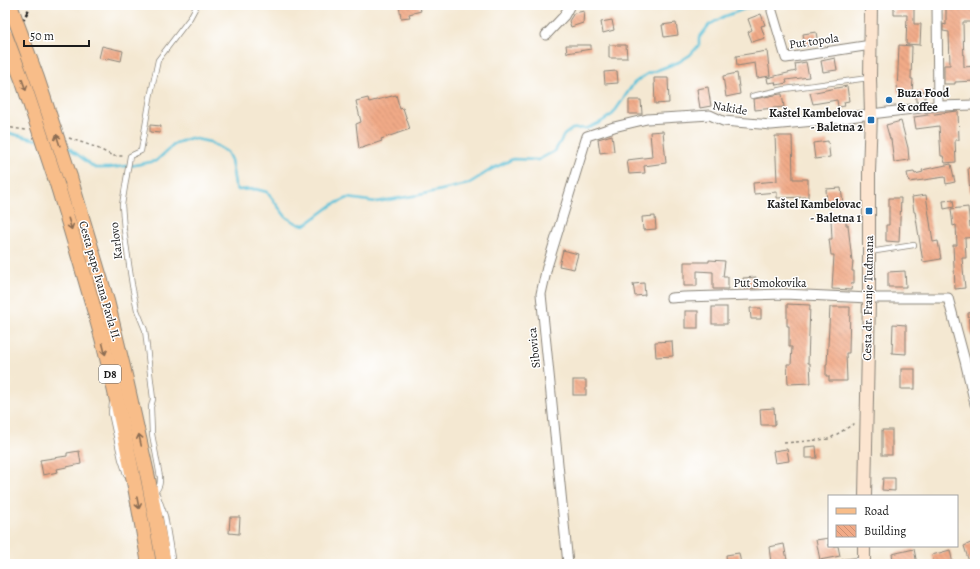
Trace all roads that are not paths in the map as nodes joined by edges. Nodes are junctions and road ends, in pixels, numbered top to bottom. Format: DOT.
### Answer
graph roads {
  1 [pos="10,5"];
  2 [pos="197,5"];
  3 [pos="570,5"];
  4 [pos="871,5"];
  5 [pos="937,5"];
  6 [pos="772,11"];
  7 [pos="5,35"];
  8 [pos="546,36"];
  9 [pos="871,45"];
  10 [pos="870,78"];
  11 [pos="752,96"];
  12 [pos="975,105"];
  13 [pos="938,106"];
  14 [pos="871,114"];
  15 [pos="587,136"];
  16 [pos="914,245"];
  17 [pos="869,252"];
  18 [pos="671,298"];
  19 [pos="869,298"];
  20 [pos="975,404"];
  21 [pos="147,475"];
  22 [pos="156,491"];
  23 [pos="865,495"];
  24 [pos="864,547"];
  25 [pos="864,563"];
  26 [pos="149,564"];
  27 [pos="164,564"];
  28 [pos="173,564"];
  29 [pos="568,564"];
  30 [pos="845,564"];
  21 -- 1 [label="main road, Cesta pape Ivana Pavla II. / D8, one-way, bridge"];
  2 -- 22 [label="lane, Karlovo"];
  3 -- 8 [label="street"];
  4 -- 9 [label="main road, Cesta dr. Franje Tuđmana"];
  5 -- 13 [label="street"];
  6 -- 9 [label="street, Put topola"];
  7 -- 26 [label="main road, Cesta pape Ivana Pavla II. / D8, one-way, bridge"];
  9 -- 10 [label="main road, Cesta dr. Franje Tuđmana"];
  10 -- 11 [label="lane"];
  10 -- 14 [label="main road, Cesta dr. Franje Tuđmana"];
  12 -- 13 [label="street, Nakide"];
  13 -- 14 [label="street, Nakide"];
  14 -- 15 [label="street, Nakide"];
  14 -- 17 [label="main road, Cesta dr. Franje Tuđmana"];
  15 -- 29 [label="street, Sibovica"];
  16 -- 17 [label="lane"];
  17 -- 19 [label="main road, Cesta dr. Franje Tuđmana"];
  18 -- 19 [label="street, Put Smokovika"];
  19 -- 20 [label="street, Put Smokovika"];
  19 -- 23 [label="main road, Cesta dr. Franje Tuđmana"];
  21 -- 22 [label="lane"];
  21 -- 27 [label="main road, Cesta pape Ivana Pavla II. / D8"];
  22 -- 28 [label="lane"];
  24 -- 25 [label="main road"];
  25 -- 30 [label="street"];
}
